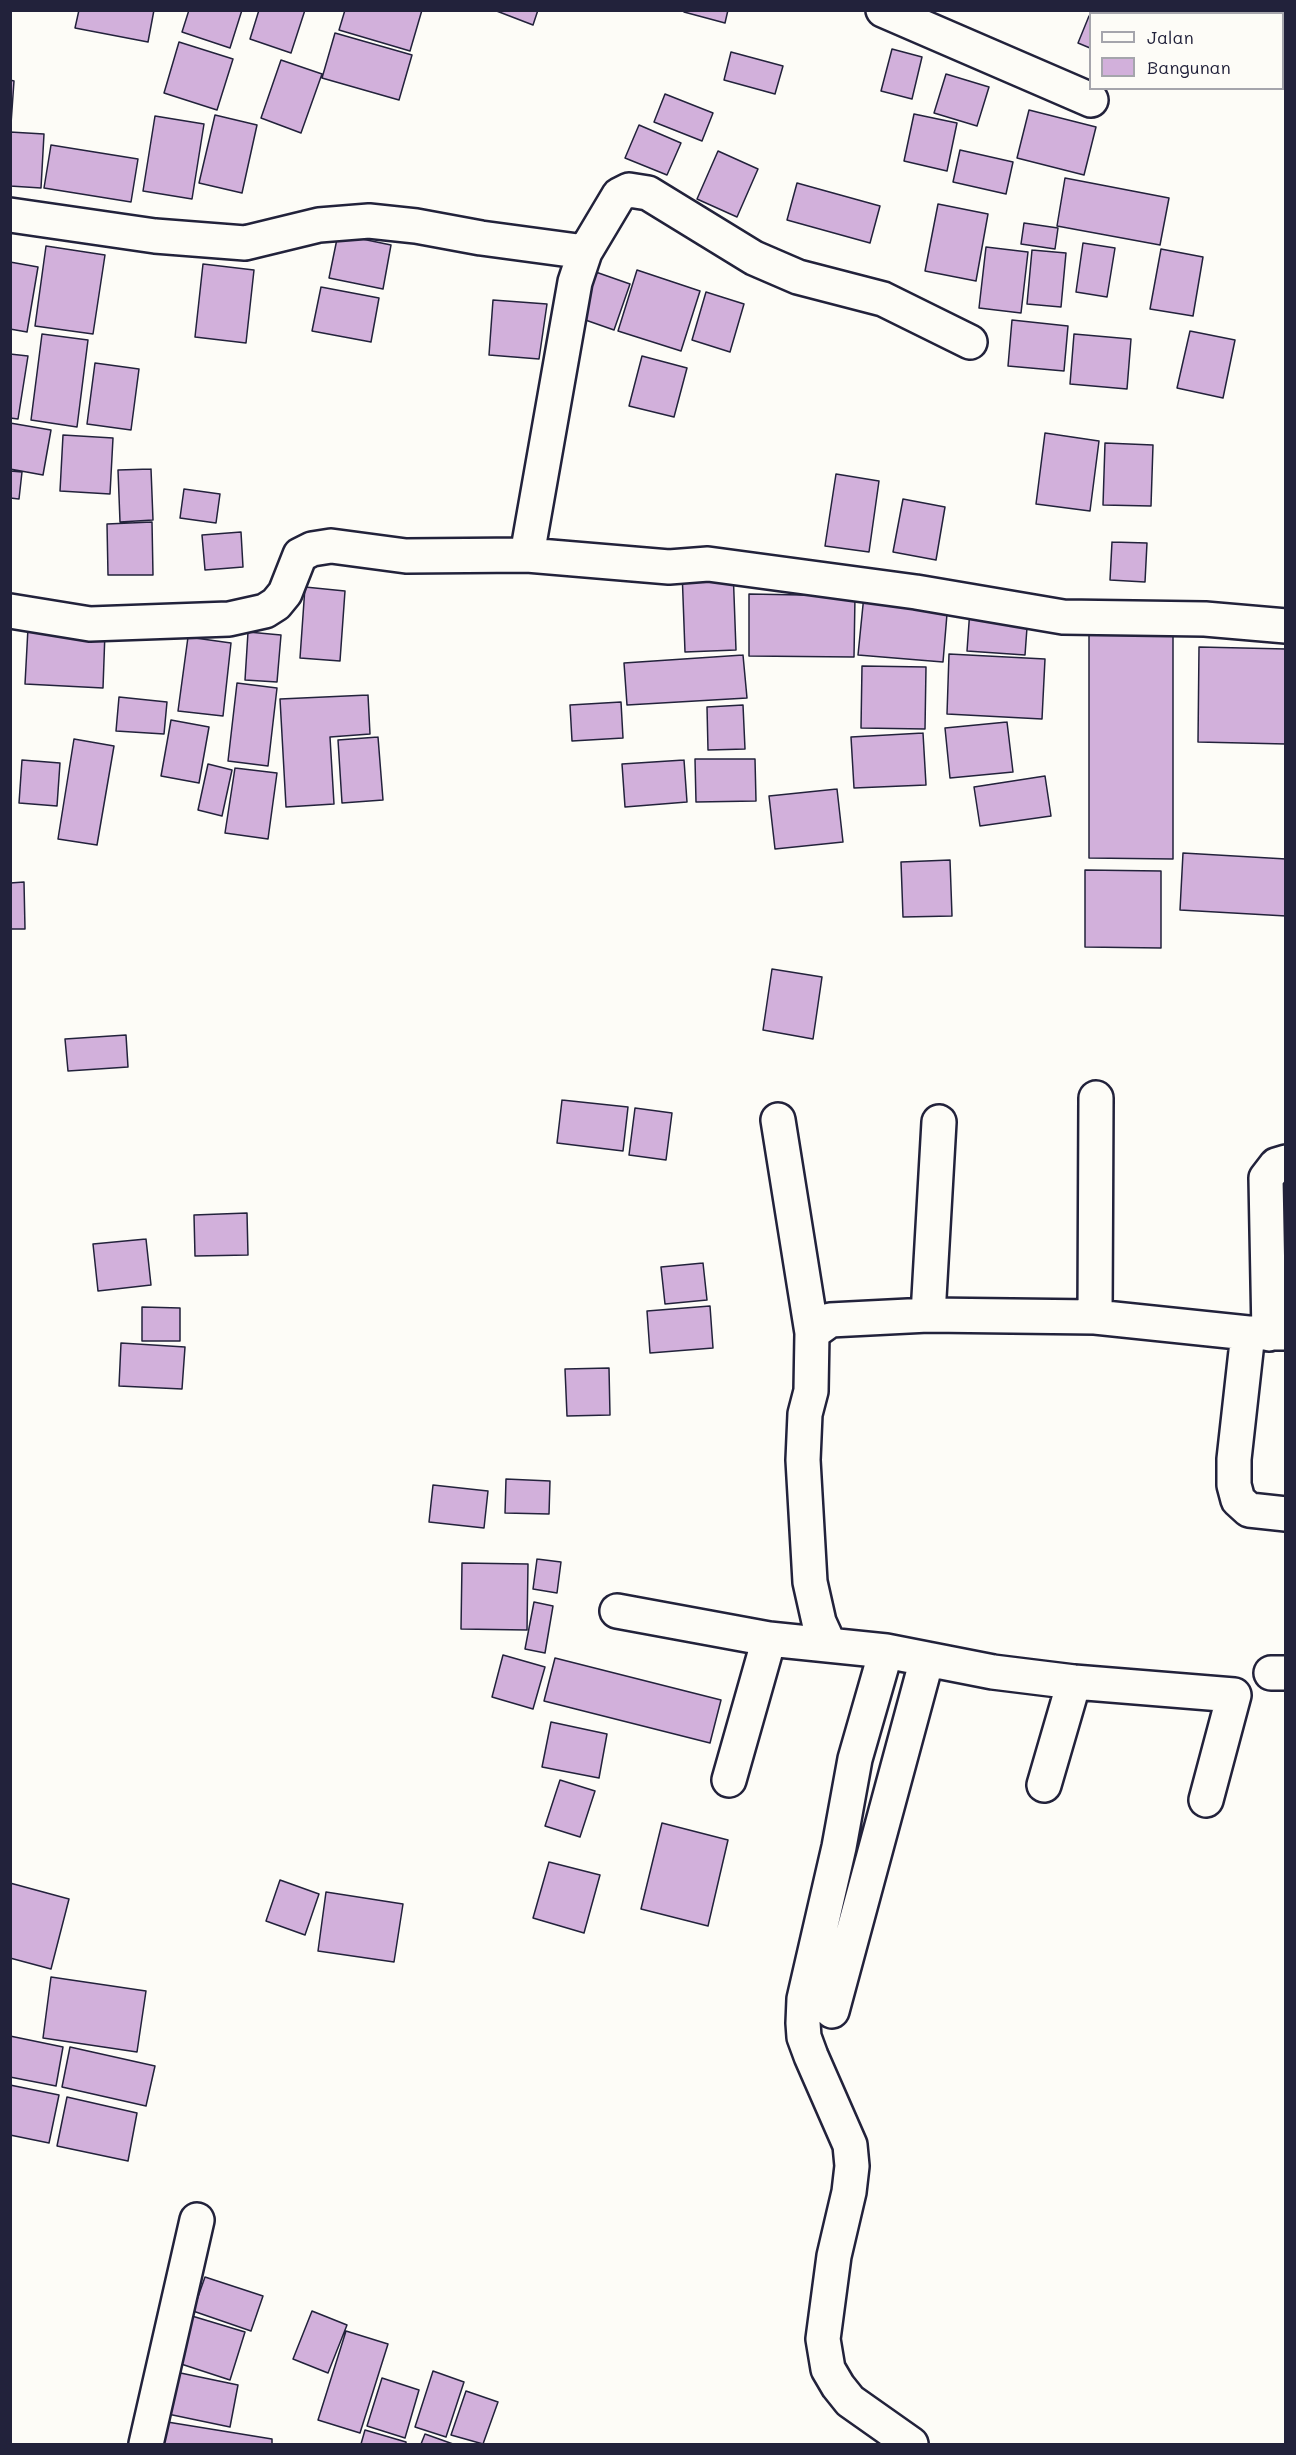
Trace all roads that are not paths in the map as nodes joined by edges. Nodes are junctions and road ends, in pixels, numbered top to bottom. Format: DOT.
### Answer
graph roads {
  1 [pos="883,10"];
  2 [pos="941,21"];
  3 [pos="1091,100"];
  4 [pos="10,215"];
  5 [pos="585,252"];
  6 [pos="970,342"];
  7 [pos="527,555"];
  8 [pos="10,611"];
  9 [pos="1286,626"];
  10 [pos="1096,1098"];
  11 [pos="778,1120"];
  12 [pos="939,1122"];
  13 [pos="1286,1162"];
  14 [pos="928,1315"];
  15 [pos="1095,1317"];
  16 [pos="812,1333"];
  17 [pos="1268,1333"];
  18 [pos="1286,1514"];
  19 [pos="617,1611"];
  20 [pos="769,1639"];
  21 [pos="829,1644"];
  22 [pos="886,1651"];
  23 [pos="927,1659"];
  24 [pos="1074,1682"];
  25 [pos="729,1780"];
  26 [pos="1044,1785"];
  27 [pos="1206,1800"];
  28 [pos="832,2011"];
  29 [pos="197,2220"];
  30 [pos="146,2445"];
  31 [pos="911,2445"];
  1 -- 2 [label="street"];
  2 -- 3 [label="street"];
  4 -- 5 [label="street"];
  5 -- 6 [label="street"];
  5 -- 7 [label="street"];
  7 -- 8 [label="street"];
  7 -- 9 [label="street"];
  10 -- 15 [label="street"];
  11 -- 16 [label="street"];
  12 -- 14 [label="street"];
  13 -- 17 [label="street"];
  14 -- 15 [label="street"];
  14 -- 16 [label="street"];
  15 -- 17 [label="street"];
  16 -- 21 [label="street"];
  17 -- 18 [label="street"];
  19 -- 20 [label="street"];
  20 -- 21 [label="street"];
  20 -- 25 [label="street"];
  21 -- 22 [label="street"];
  22 -- 23 [label="street"];
  22 -- 31 [label="street"];
  23 -- 24 [label="street"];
  23 -- 28 [label="street"];
  24 -- 26 [label="street"];
  24 -- 27 [label="street"];
  29 -- 30 [label="street"];
}
